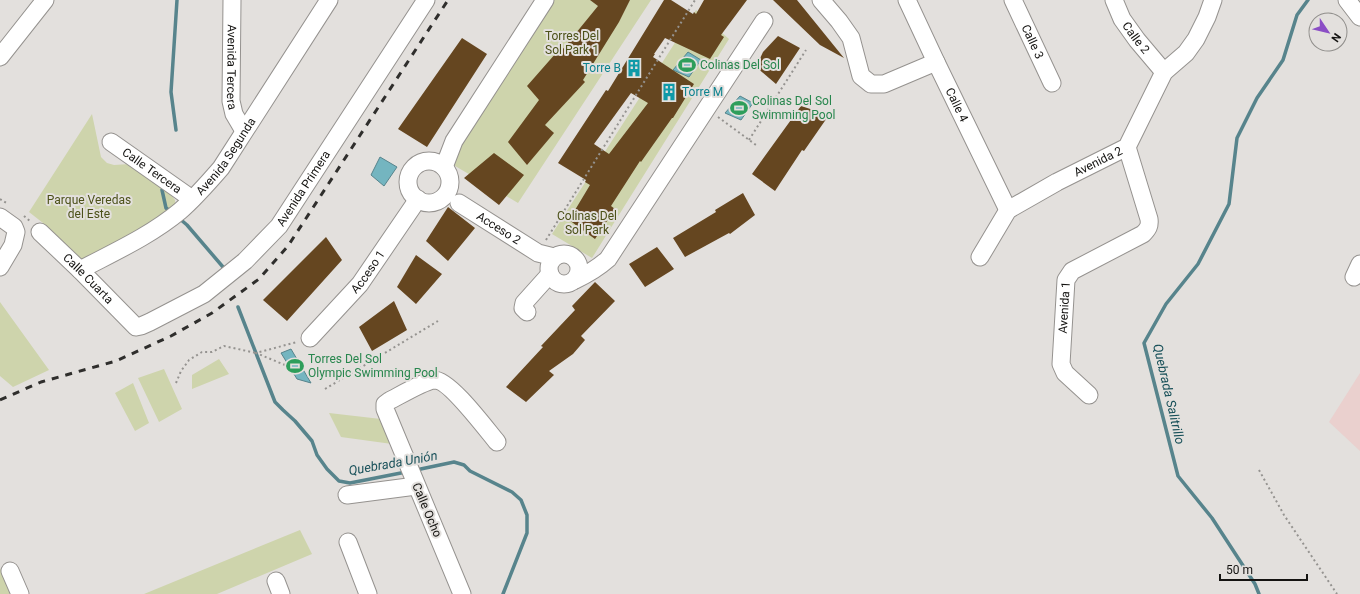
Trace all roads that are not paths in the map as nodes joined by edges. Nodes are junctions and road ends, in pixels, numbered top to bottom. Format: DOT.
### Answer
graph roads {
  1 [pos="45,0"];
  2 [pos="232,0"];
  3 [pos="329,0"];
  4 [pos="426,0"];
  5 [pos="545,0"];
  6 [pos="821,0"];
  7 [pos="907,0"];
  8 [pos="1013,0"];
  9 [pos="1114,0"];
  10 [pos="1213,0"];
  11 [pos="1347,0"];
  12 [pos="1360,17"];
  13 [pos="764,21"];
  14 [pos="0,56"];
  15 [pos="936,62"];
  16 [pos="1164,72"];
  17 [pos="1052,83"];
  18 [pos="244,131"];
  19 [pos="111,142"];
  20 [pos="1127,147"];
  21 [pos="438,164"];
  22 [pos="445,193"];
  23 [pos="192,199"];
  24 [pos="418,199"];
  25 [pos="1008,210"];
  26 [pos="0,217"];
  27 [pos="40,232"];
  28 [pos="980,257"];
  29 [pos="555,263"];
  30 [pos="0,267"];
  31 [pos="584,269"];
  32 [pos="80,270"];
  33 [pos="527,312"];
  34 [pos="134,326"];
  35 [pos="310,338"];
  36 [pos="1089,395"];
  37 [pos="497,442"];
  38 [pos="412,476"];
  39 [pos="347,495"];
  40 [pos="348,542"];
  41 [pos="10,571"];
  42 [pos="20,594"];
  43 [pos="368,594"];
  44 [pos="461,594"];
  1 -- 14 [label="street"];
  2 -- 18 [label="street, Avenida Tercera"];
  3 -- 18 [label="street, Avenida Segunda"];
  4 -- 34 [label="street, Avenida Primera"];
  5 -- 21 [label="street"];
  6 -- 15 [label="street"];
  7 -- 15 [label="street, Calle 4"];
  8 -- 17 [label="street, Calle 3"];
  9 -- 16 [label="street, Calle 2"];
  10 -- 16 [label="street, Avenida 2"];
  11 -- 12 [label="street"];
  13 -- 31 [label="street"];
  15 -- 25 [label="street, Calle 4"];
  16 -- 20 [label="street, Avenida 2"];
  18 -- 23 [label="street, Avenida Segunda"];
  19 -- 23 [label="street, Calle Tercera"];
  20 -- 25 [label="street, Avenida 2"];
  20 -- 36 [label="street, Avenida 1"];
  21 -- 22 [label="street"];
  21 -- 24 [label="street"];
  22 -- 24 [label="street"];
  22 -- 29 [label="street, Acceso 2"];
  23 -- 32 [label="street, Avenida Segunda"];
  24 -- 35 [label="street, Acceso 1"];
  25 -- 28 [label="street, Avenida 2"];
  26 -- 30 [label="street"];
  27 -- 32 [label="street, Calle Cuarta"];
  29 -- 31 [label="street"];
  29 -- 31 [label="street, Acceso 2"];
  29 -- 33 [label="street"];
  32 -- 34 [label="street, Calle Cuarta"];
  37 -- 38 [label="street, Calle Ocho"];
  38 -- 39 [label="street"];
  38 -- 44 [label="street, Calle Ocho"];
  40 -- 43 [label="street"];
  41 -- 42 [label="street"];
}
